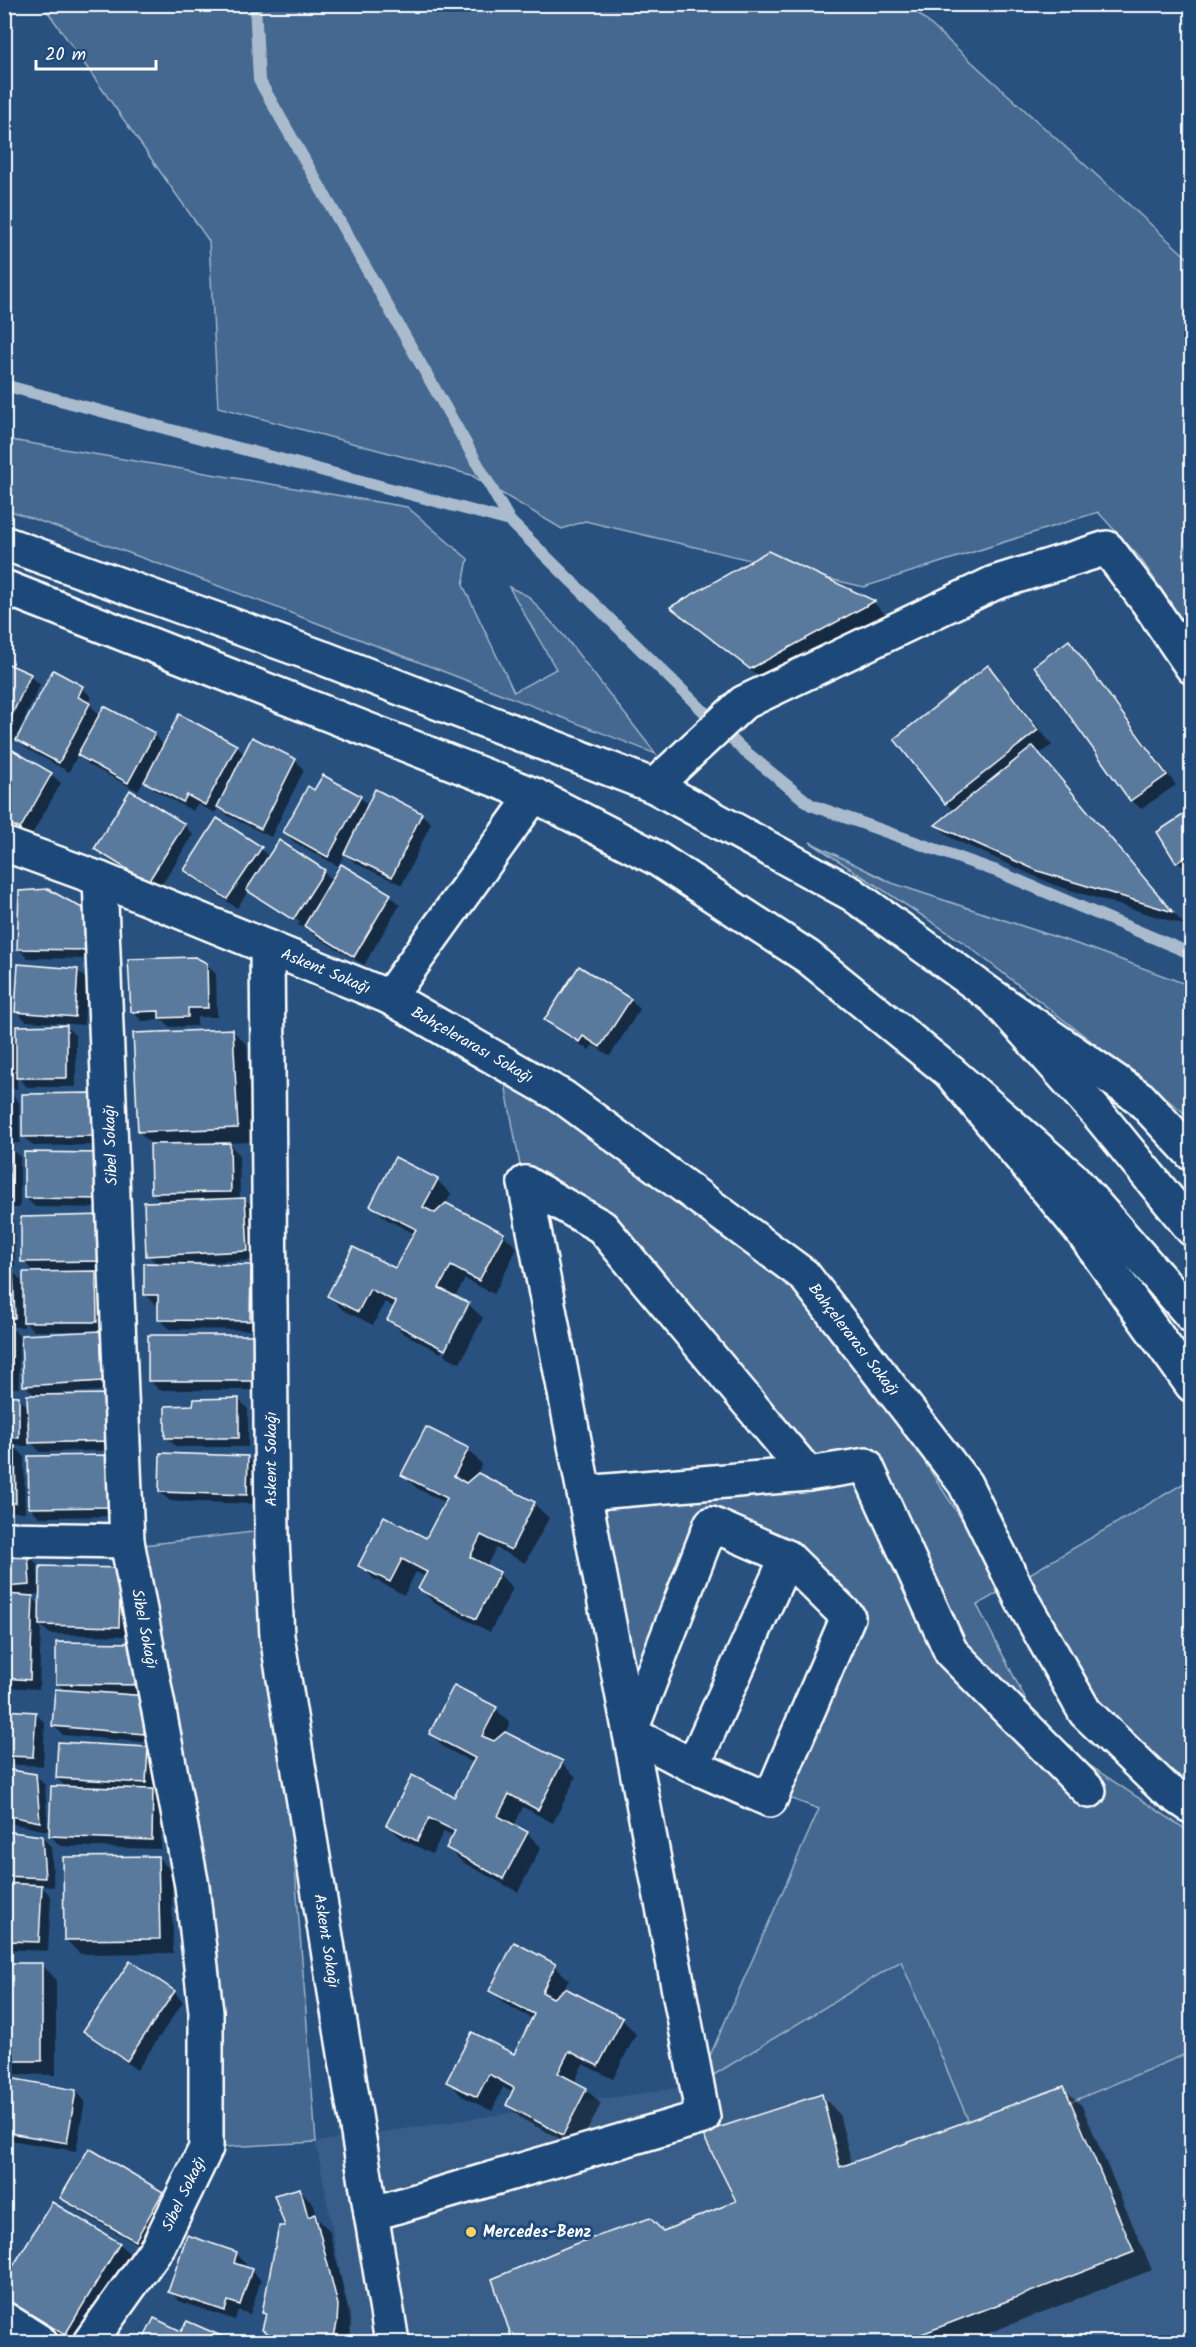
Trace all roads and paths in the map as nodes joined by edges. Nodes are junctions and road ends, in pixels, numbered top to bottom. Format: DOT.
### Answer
graph roads {
  1 [pos="4,543"];
  2 [pos="4,587"];
  3 [pos="1191,667"];
  4 [pos="654,786"];
  5 [pos="534,795"];
  6 [pos="4,844"];
  7 [pos="100,879"];
  8 [pos="267,947"];
  9 [pos="389,997"];
  10 [pos="995,998"];
  11 [pos="950,1072"];
  12 [pos="1191,1154"];
  13 [pos="1191,1229"];
  14 [pos="1191,1316"];
  15 [pos="1191,1384"];
  16 [pos="808,1474"];
  17 [pos="584,1493"];
  18 [pos="4,1539"];
  19 [pos="127,1541"];
  20 [pos="787,1557"];
  21 [pos="630,1733"];
  22 [pos="693,1766"];
  23 [pos="1089,1791"];
  24 [pos="1191,1807"];
  25 [pos="371,2214"];
  26 [pos="4,2319"];
  27 [pos="40,2343"];
  28 [pos="90,2343"];
  29 [pos="392,2343"];
  1 -- 4 [label="main road"];
  2 -- 5 [label="main road"];
  3 -- 4 [label="main road"];
  4 -- 10 [label="main road"];
  5 -- 9 [label="main road, Askent Sokağı"];
  5 -- 11 [label="main road"];
  6 -- 7 [label="main road"];
  7 -- 8 [label="main road"];
  7 -- 19 [label="main road, Sibel Sokağı"];
  8 -- 9 [label="main road, Askent Sokağı"];
  8 -- 25 [label="main road, Askent Sokağı"];
  9 -- 24 [label="main road, Bahçelerarası Sokağı"];
  10 -- 12 [label="main road"];
  10 -- 13 [label="main road"];
  11 -- 14 [label="main road"];
  11 -- 15 [label="main road"];
  16 -- 17 [label="main road"];
  16 -- 17 [label="main road"];
  16 -- 23 [label="main road"];
  17 -- 21 [label="main road"];
  18 -- 19 [label="main road"];
  19 -- 28 [label="main road, Sibel Sokağı"];
  20 -- 21 [label="main road"];
  20 -- 22 [label="main road"];
  20 -- 22 [label="main road"];
  21 -- 22 [label="main road"];
  21 -- 25 [label="main road"];
  25 -- 29 [label="main road, Askent Sokağı"];
  26 -- 27 [label="main road"];
}
